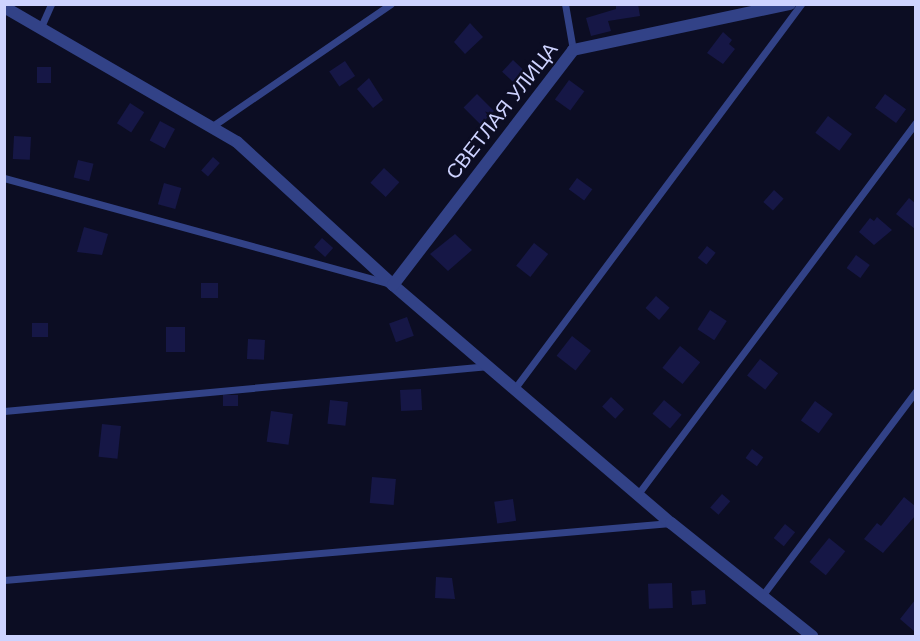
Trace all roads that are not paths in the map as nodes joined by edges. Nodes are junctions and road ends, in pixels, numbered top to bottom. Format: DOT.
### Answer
graph roads {
  1 [pos="51,4"];
  2 [pos="391,4"];
  3 [pos="565,4"];
  4 [pos="790,4"];
  5 [pos="801,4"];
  6 [pos="4,7"];
  7 [pos="40,29"];
  8 [pos="573,50"];
  9 [pos="915,123"];
  10 [pos="214,125"];
  11 [pos="4,178"];
  12 [pos="393,285"];
  13 [pos="488,366"];
  14 [pos="515,388"];
  15 [pos="915,391"];
  16 [pos="4,411"];
  17 [pos="638,494"];
  18 [pos="671,523"];
  19 [pos="4,580"];
  20 [pos="762,596"];
  21 [pos="812,636"];
  1 -- 7 [label="lane"];
  2 -- 10 [label="lane"];
  3 -- 8 [label="lane"];
  4 -- 8 [label="street, СВЕТЛАЯ УЛИЦА"];
  5 -- 14 [label="lane"];
  6 -- 7 [label="street"];
  7 -- 10 [label="street"];
  8 -- 12 [label="street, СВЕТЛАЯ УЛИЦА"];
  9 -- 17 [label="lane"];
  10 -- 12 [label="street"];
  11 -- 12 [label="lane"];
  12 -- 13 [label="street"];
  13 -- 14 [label="street"];
  13 -- 16 [label="lane"];
  14 -- 17 [label="street"];
  15 -- 20 [label="lane"];
  17 -- 18 [label="street"];
  18 -- 19 [label="lane"];
  18 -- 20 [label="street"];
  20 -- 21 [label="street"];
}
